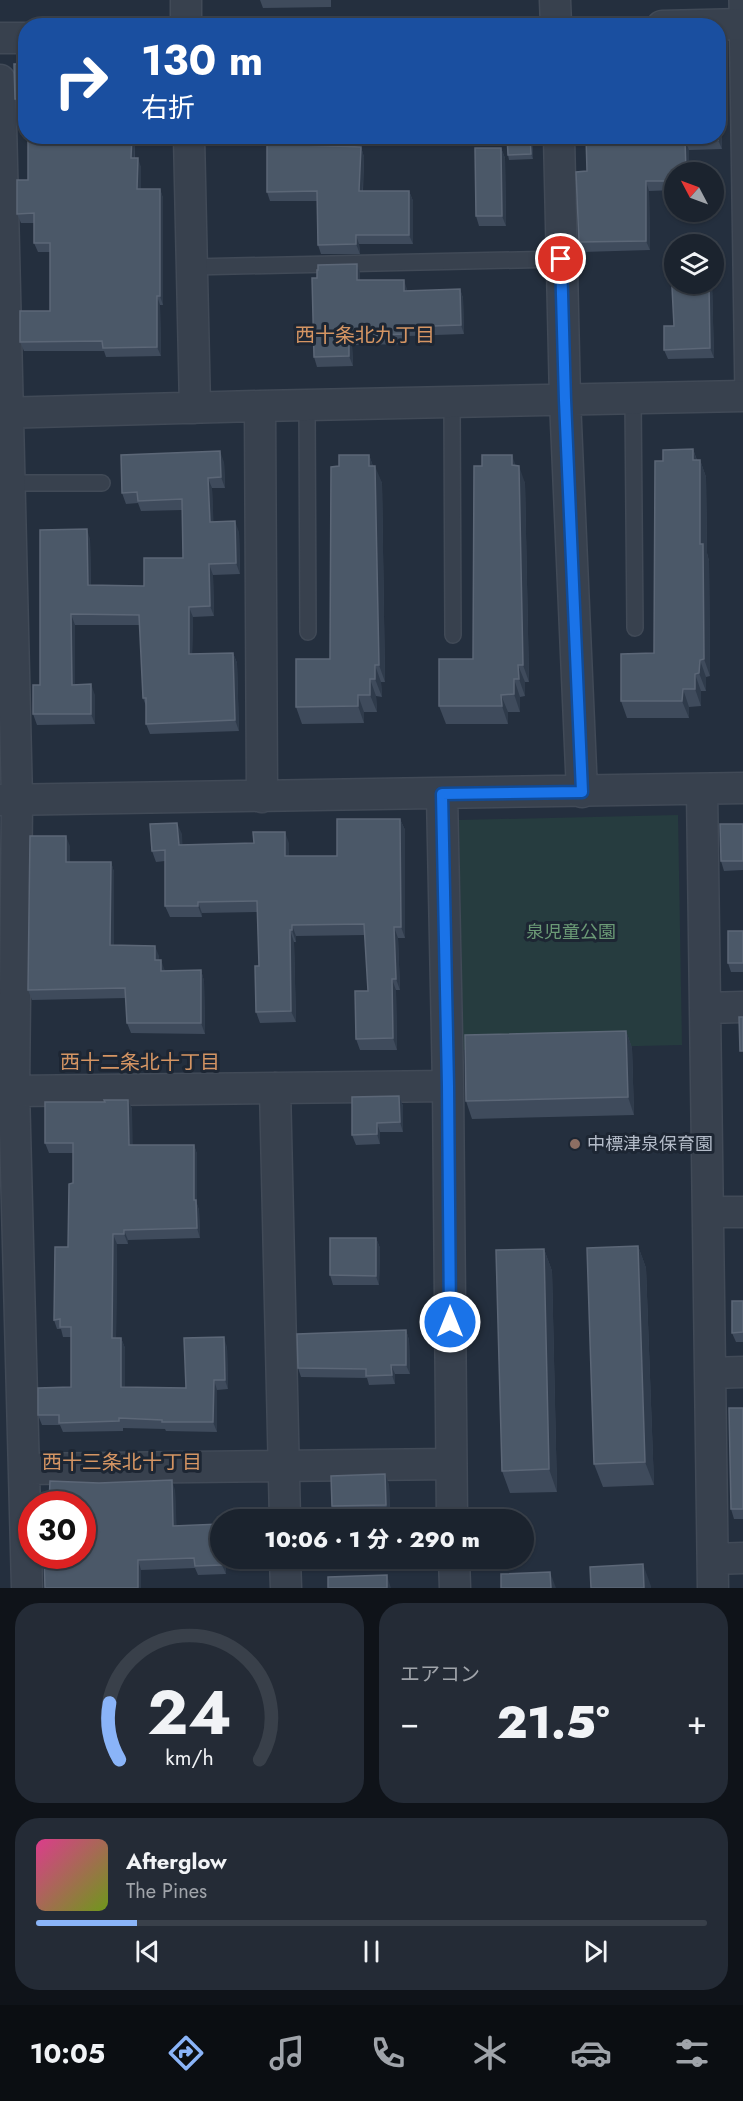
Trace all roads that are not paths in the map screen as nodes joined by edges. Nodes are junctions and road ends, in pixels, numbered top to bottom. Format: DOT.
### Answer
graph roads {
  1 [pos="186,0"];
  2 [pos="555,0"];
  3 [pos="739,16"];
  4 [pos="186,18"];
  5 [pos="556,18"];
  6 [pos="724,18"];
  7 [pos="0,38"];
  8 [pos="18,38"];
  9 [pos="0,80"];
  10 [pos="189,144"];
  11 [pos="558,144"];
  12 [pos="561,259"];
  13 [pos="191,267"];
  14 [pos="2,275"];
  15 [pos="743,396"];
  16 [pos="633,399"];
  17 [pos="565,400"];
  18 [pos="452,402"];
  19 [pos="307,405"];
  20 [pos="260,406"];
  21 [pos="195,408"];
  22 [pos="4,413"];
  23 [pos="9,483"];
  24 [pos="102,483"];
  25 [pos="634,628"];
  26 [pos="308,632"];
  27 [pos="453,635"];
  28 [pos="743,788"];
  29 [pos="702,789"];
  30 [pos="582,792"];
  31 [pos="442,794"];
  32 [pos="262,797"];
  33 [pos="9,800"];
  34 [pos="743,1007"];
  35 [pos="705,1008"];
  36 [pos="448,1086"];
  37 [pos="275,1088"];
  38 [pos="10,1110"];
  39 [pos="708,1212"];
  40 [pos="743,1212"];
  41 [pos="9,1268"];
  42 [pos="743,1372"];
  43 [pos="710,1373"];
  44 [pos="451,1464"];
  45 [pos="284,1466"];
  46 [pos="24,1469"];
  47 [pos="285,1509"];
  48 [pos="452,1509"];
  49 [pos="13,1542"];
  50 [pos="743,1558"];
  51 [pos="285,1569"];
  52 [pos="454,1569"];
  53 [pos="713,1574"];
  54 [pos="27,1588"];
  55 [pos="286,1588"];
  56 [pos="454,1588"];
  1 -- 4 [label="street"];
  2 -- 5 [label="street"];
  3 -- 6 [label="street"];
  3 -- 15 [label="lane"];
  7 -- 8 [label="street"];
  9 -- 14 [label="street"];
  10 -- 13 [label="street"];
  11 -- 12 [label="street"];
  12 -- 13 [label="lane"];
  12 -- 17 [label="street"];
  13 -- 21 [label="street"];
  14 -- 22 [label="street"];
  15 -- 16 [label="street"];
  16 -- 17 [label="street"];
  16 -- 25 [label="lane"];
  17 -- 18 [label="street"];
  17 -- 30 [label="street"];
  18 -- 19 [label="street"];
  18 -- 27 [label="lane"];
  19 -- 20 [label="street"];
  19 -- 26 [label="lane"];
  20 -- 21 [label="street"];
  20 -- 32 [label="street"];
  21 -- 22 [label="street"];
  22 -- 23 [label="street"];
  23 -- 24 [label="lane"];
  23 -- 33 [label="street"];
  28 -- 29 [label="street"];
  29 -- 30 [label="street"];
  29 -- 35 [label="street"];
  30 -- 31 [label="street"];
  31 -- 32 [label="street"];
  31 -- 36 [label="street"];
  32 -- 33 [label="street"];
  33 -- 38 [label="street"];
  34 -- 35 [label="street"];
  35 -- 39 [label="street"];
  36 -- 37 [label="street"];
  36 -- 44 [label="street"];
  37 -- 38 [label="street"];
  37 -- 45 [label="street"];
  38 -- 41 [label="street"];
  39 -- 40 [label="street"];
  39 -- 43 [label="street"];
  41 -- 46 [label="street"];
  42 -- 43 [label="street"];
  43 -- 53 [label="street"];
  44 -- 45 [label="street"];
  44 -- 48 [label="street"];
  45 -- 46 [label="street"];
  45 -- 47 [label="street"];
  46 -- 49 [label="street"];
  49 -- 54 [label="street"];
  50 -- 53 [label="street"];
  51 -- 55 [label="street"];
  52 -- 56 [label="street"];
}
